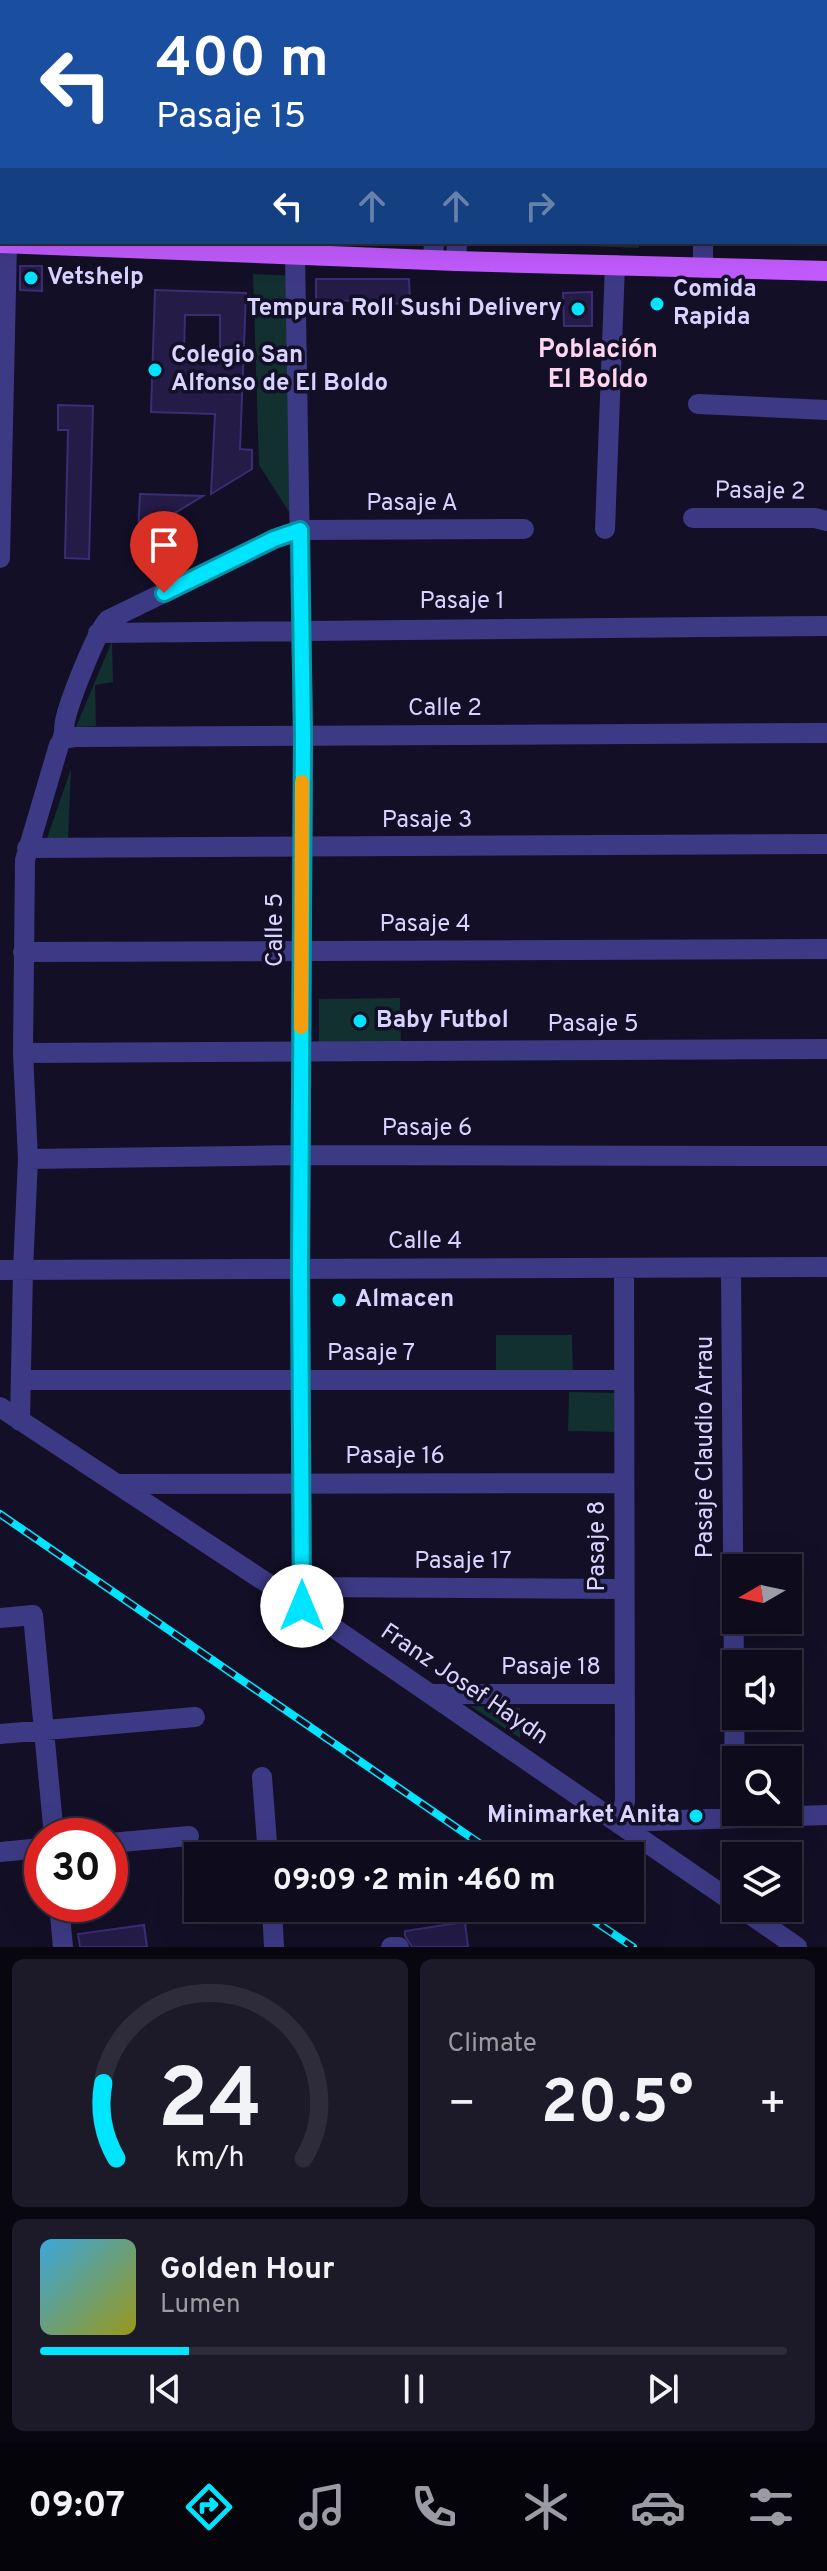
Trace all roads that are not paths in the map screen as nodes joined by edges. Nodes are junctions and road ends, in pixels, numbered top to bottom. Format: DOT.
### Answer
graph roads {
  1 [pos="3,244"];
  2 [pos="91,244"];
  3 [pos="703,244"];
  4 [pos="433,251"];
  5 [pos="456,252"];
  6 [pos="295,254"];
  7 [pos="615,265"];
  8 [pos="703,268"];
  9 [pos="827,271"];
  10 [pos="2,384"];
  11 [pos="698,404"];
  12 [pos="827,410"];
  13 [pos="1,512"];
  14 [pos="693,518"];
  15 [pos="827,521"];
  16 [pos="524,529"];
  17 [pos="605,529"];
  18 [pos="300,530"];
  19 [pos="0,558"];
  20 [pos="827,626"];
  21 [pos="301,629"];
  22 [pos="98,633"];
  23 [pos="827,733"];
  24 [pos="303,736"];
  25 [pos="64,739"];
  26 [pos="827,844"];
  27 [pos="27,848"];
  28 [pos="302,848"];
  29 [pos="827,949"];
  30 [pos="23,952"];
  31 [pos="302,952"];
  32 [pos="827,1049"];
  33 [pos="23,1053"];
  34 [pos="301,1053"];
  35 [pos="301,1155"];
  36 [pos="827,1156"];
  37 [pos="28,1159"];
  38 [pos="827,1267"];
  39 [pos="624,1268"];
  40 [pos="731,1268"];
  41 [pos="300,1269"];
  42 [pos="0,1270"];
  43 [pos="23,1270"];
  44 [pos="21,1380"];
  45 [pos="301,1380"];
  46 [pos="624,1380"];
  47 [pos="0,1407"];
  48 [pos="20,1421"];
  49 [pos="624,1483"];
  50 [pos="117,1484"];
  51 [pos="301,1484"];
  52 [pos="624,1589"];
  53 [pos="302,1596"];
  54 [pos="0,1618"];
  55 [pos="430,1694"];
  56 [pos="625,1694"];
  57 [pos="195,1717"];
  58 [pos="44,1730"];
  59 [pos="0,1734"];
  60 [pos="734,1746"];
  61 [pos="262,1777"];
  62 [pos="827,1815"];
  63 [pos="802,1816"];
  64 [pos="52,1818"];
  65 [pos="722,1818"];
  66 [pos="620,1822"];
  67 [pos="189,1836"];
  68 [pos="128,1841"];
  69 [pos="267,1842"];
  70 [pos="24,1850"];
  71 [pos="0,1852"];
  72 [pos="722,1894"];
  73 [pos="61,1922"];
  74 [pos="273,1922"];
  75 [pos="761,1922"];
  76 [pos="63,1947"];
  77 [pos="274,1947"];
  78 [pos="391,1947"];
  79 [pos="399,1947"];
  80 [pos="797,1947"];
  1 -- 2 [label="main road"];
  1 -- 10 [label="street"];
  2 -- 6 [label="main road"];
  3 -- 8 [label="street"];
  4 -- 5 [label="main road"];
  4 -- 6 [label="main road"];
  5 -- 7 [label="main road"];
  6 -- 18 [label="street, Calle 5"];
  7 -- 8 [label="main road"];
  7 -- 17 [label="street"];
  8 -- 9 [label="main road"];
  10 -- 13 [label="street"];
  11 -- 12 [label="street"];
  13 -- 19 [label="street"];
  14 -- 15 [label="street, Pasaje 2"];
  16 -- 18 [label="street, Pasaje A"];
  18 -- 21 [label="street, Calle 5"];
  18 -- 22 [label="street"];
  20 -- 21 [label="street, Pasaje 1"];
  21 -- 22 [label="street, Pasaje 1"];
  21 -- 24 [label="street, Calle 5"];
  22 -- 25 [label="street"];
  23 -- 24 [label="street, Calle 2"];
  24 -- 25 [label="street, Calle 2"];
  24 -- 28 [label="street, Calle 5"];
  25 -- 27 [label="street"];
  26 -- 28 [label="street, Pasaje 3"];
  27 -- 28 [label="street, Pasaje 3"];
  27 -- 30 [label="street"];
  28 -- 31 [label="street, Calle 5"];
  29 -- 31 [label="street, Pasaje 4"];
  30 -- 31 [label="street, Pasaje 4"];
  30 -- 33 [label="street"];
  31 -- 34 [label="street, Calle 5"];
  32 -- 34 [label="street, Pasaje 5"];
  33 -- 34 [label="street, Pasaje 5"];
  33 -- 37 [label="street"];
  34 -- 35 [label="street, Calle 5"];
  35 -- 36 [label="street, Pasaje 6"];
  35 -- 37 [label="street, Pasaje 6"];
  35 -- 41 [label="street, Calle 5"];
  37 -- 43 [label="street"];
  38 -- 40 [label="street, Calle 4"];
  39 -- 40 [label="street, Calle 4"];
  39 -- 41 [label="street, Calle 4"];
  39 -- 46 [label="street, Pasaje 8"];
  40 -- 60 [label="street, Pasaje Claudio Arrau"];
  41 -- 43 [label="street, Calle 4"];
  41 -- 45 [label="street, Calle 5"];
  42 -- 43 [label="street, Calle 4"];
  43 -- 44 [label="street"];
  44 -- 45 [label="street, Pasaje 7"];
  44 -- 48 [label="street"];
  45 -- 46 [label="street, Pasaje 7"];
  45 -- 51 [label="street, Calle 5"];
  46 -- 49 [label="street, Pasaje 8"];
  47 -- 48 [label="street, Franz Josef Haydn"];
  48 -- 50 [label="street, Franz Josef Haydn"];
  49 -- 51 [label="street, Pasaje 16"];
  49 -- 52 [label="street, Pasaje 8"];
  50 -- 51 [label="street, Pasaje 16"];
  50 -- 53 [label="street, Franz Josef Haydn"];
  51 -- 53 [label="street, Calle 5"];
  52 -- 53 [label="street, Pasaje 17"];
  52 -- 56 [label="street, Pasaje 8"];
  53 -- 55 [label="street, Franz Josef Haydn"];
  54 -- 58 [label="street"];
  55 -- 56 [label="street, Pasaje 18"];
  55 -- 66 [label="street, Franz Josef Haydn"];
  56 -- 66 [label="street, Pasaje 8"];
  57 -- 58 [label="street"];
  58 -- 59 [label="street"];
  58 -- 64 [label="street"];
  61 -- 69 [label="street"];
  62 -- 63 [label="street"];
  65 -- 66 [label="street"];
  66 -- 72 [label="street, Franz Josef Haydn"];
  67 -- 68 [label="street"];
  70 -- 71 [label="street"];
  73 -- 76 [label="street"];
  74 -- 77 [label="street"];
  75 -- 80 [label="street"];
  78 -- 79 [label="street"];
}
